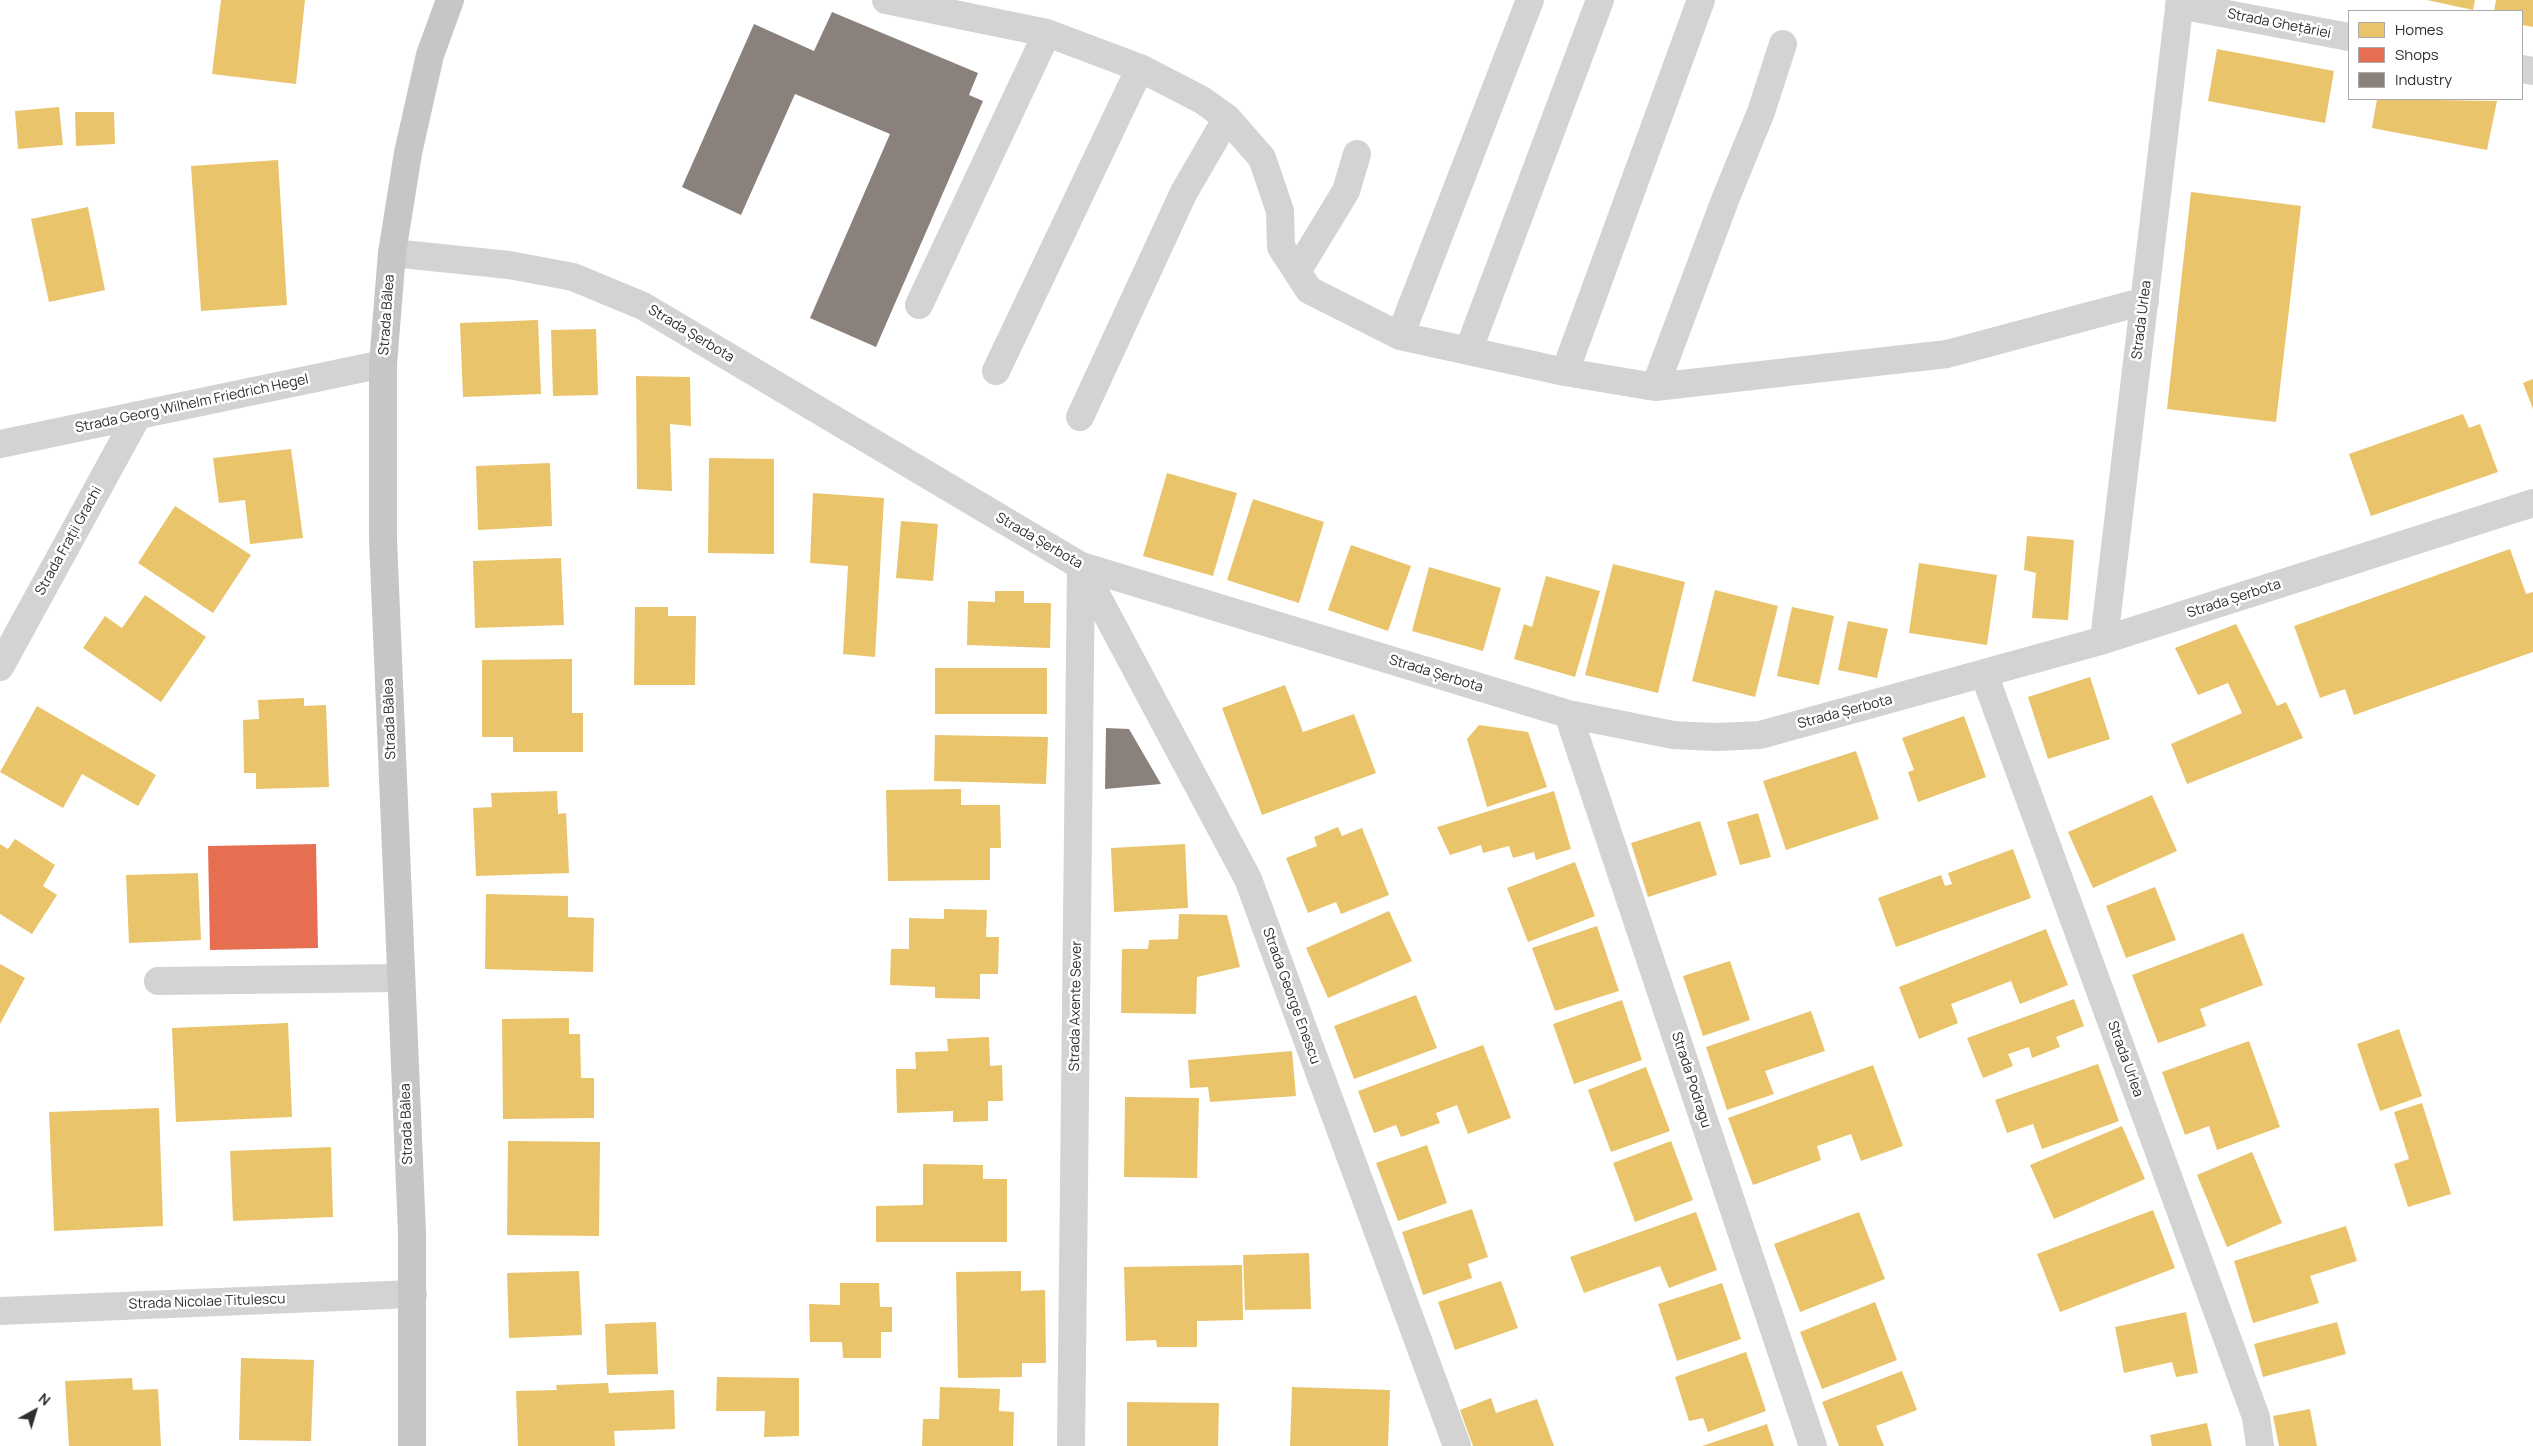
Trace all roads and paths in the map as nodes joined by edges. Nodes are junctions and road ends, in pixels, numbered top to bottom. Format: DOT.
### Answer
graph roads {
  1 [pos="450,0"];
  2 [pos="886,0"];
  3 [pos="1530,0"];
  4 [pos="1600,0"];
  5 [pos="1701,0"];
  6 [pos="2180,2"];
  7 [pos="1047,33"];
  8 [pos="2348,37"];
  9 [pos="1784,44"];
  10 [pos="1140,68"];
  11 [pos="1227,118"];
  12 [pos="1357,154"];
  13 [pos="392,253"];
  14 [pos="1298,270"];
  15 [pos="2144,301"];
  16 [pos="919,305"];
  17 [pos="1400,336"];
  18 [pos="1469,349"];
  19 [pos="383,364"];
  20 [pos="996,372"];
  21 [pos="1565,372"];
  22 [pos="1655,387"];
  23 [pos="138,415"];
  24 [pos="1080,417"];
  25 [pos="0,444"];
  26 [pos="2533,503"];
  27 [pos="1081,566"];
  28 [pos="2104,640"];
  29 [pos="0,666"];
  30 [pos="1984,674"];
  31 [pos="1568,714"];
  32 [pos="401,978"];
  33 [pos="158,982"];
  34 [pos="413,1294"];
  35 [pos="0,1311"];
  36 [pos="412,1446"];
  37 [pos="1071,1446"];
  38 [pos="1457,1446"];
  39 [pos="1813,1446"];
  40 [pos="2260,1446"];
  1 -- 13 [label="main road, Strada Bâlea"];
  2 -- 7 [label="street"];
  3 -- 17 [label="street"];
  4 -- 18 [label="street"];
  5 -- 21 [label="street"];
  6 -- 8 [label="street, Strada Ghețăriei"];
  6 -- 15 [label="street, Strada Urlea"];
  7 -- 10 [label="street"];
  7 -- 16 [label="street"];
  9 -- 22 [label="street"];
  10 -- 11 [label="street"];
  10 -- 20 [label="street"];
  11 -- 14 [label="street"];
  11 -- 24 [label="street"];
  12 -- 14 [label="street"];
  13 -- 19 [label="main road, Strada Bâlea"];
  13 -- 27 [label="street, Strada Șerbota"];
  14 -- 17 [label="street"];
  15 -- 22 [label="street"];
  15 -- 28 [label="street, Strada Urlea"];
  17 -- 18 [label="street"];
  18 -- 21 [label="street"];
  19 -- 23 [label="street, Strada Georg Wilhelm Friedrich Hegel"];
  19 -- 32 [label="main road, Strada Bâlea"];
  21 -- 22 [label="street"];
  23 -- 25 [label="street, Strada Georg Wilhelm Friedrich Hegel"];
  23 -- 29 [label="street, Strada Frații Grachi"];
  26 -- 28 [label="street, Strada Șerbota"];
  27 -- 31 [label="street, Strada Șerbota"];
  27 -- 37 [label="street, Strada Axente Sever"];
  27 -- 38 [label="street, Strada George Enescu"];
  28 -- 30 [label="street, Strada Șerbota"];
  30 -- 31 [label="street, Strada Șerbota"];
  30 -- 40 [label="street, Strada Urlea"];
  31 -- 39 [label="street, Strada Podragu"];
  32 -- 33 [label="street"];
  32 -- 34 [label="main road, Strada Bâlea"];
  34 -- 35 [label="street, Strada Nicolae Titulescu"];
  34 -- 36 [label="main road, Strada Bâlea"];
}
